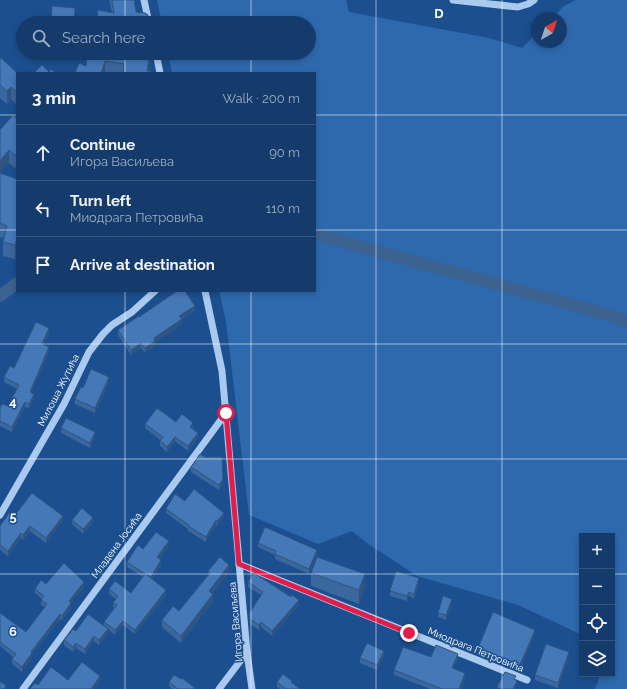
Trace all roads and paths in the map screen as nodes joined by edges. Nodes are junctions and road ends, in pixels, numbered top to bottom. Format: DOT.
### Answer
graph roads {
  1 [pos="144,0"];
  2 [pos="453,0"];
  3 [pos="534,0"];
  4 [pos="147,16"];
  5 [pos="157,60"];
  6 [pos="160,72"];
  7 [pos="154,292"];
  8 [pos="205,292"];
  9 [pos="226,413"];
  10 [pos="0,515"];
  11 [pos="239,564"];
  12 [pos="247,652"];
  13 [pos="527,680"];
  14 [pos="23,689"];
  15 [pos="219,689"];
  16 [pos="252,689"];
  1 -- 4 [label="street"];
  2 -- 3 [label="street"];
  5 -- 6 [label="street"];
  7 -- 10 [label="street, Милоша Жутића"];
  8 -- 9 [label="street, Игора Васиљева"];
  9 -- 11 [label="street, Игора Васиљева"];
  9 -- 14 [label="street, Младена Јосића"];
  11 -- 12 [label="street, Игора Васиљева"];
  11 -- 13 [label="street, Миодрага Петровића"];
  12 -- 15 [label="street"];
  12 -- 16 [label="street, Игора Васиљева"];
}
